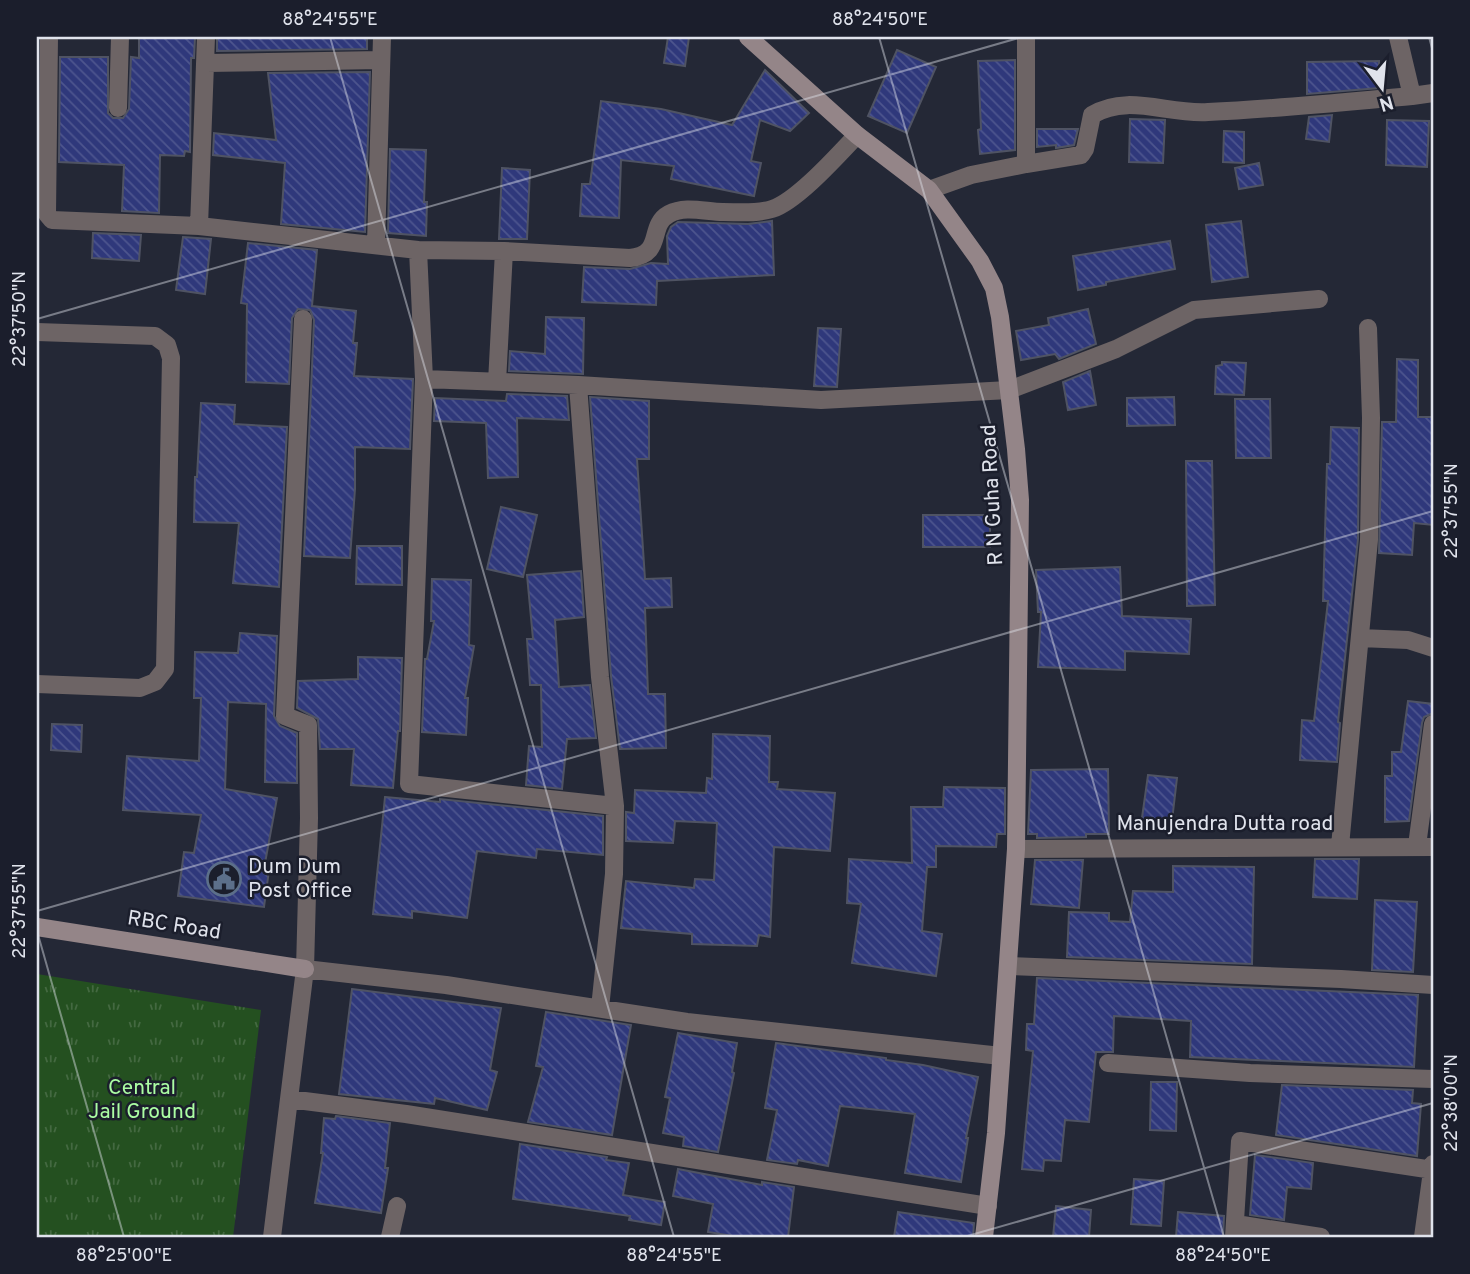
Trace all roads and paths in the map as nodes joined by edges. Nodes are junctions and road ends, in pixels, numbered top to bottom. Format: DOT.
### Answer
graph roads {
  1 [pos="49,37"];
  2 [pos="120,37"];
  3 [pos="206,37"];
  4 [pos="382,37"];
  5 [pos="748,37"];
  6 [pos="1026,37"];
  7 [pos="1398,37"];
  8 [pos="380,60"];
  9 [pos="207,63"];
  10 [pos="1433,93"];
  11 [pos="1412,96"];
  12 [pos="118,108"];
  13 [pos="857,135"];
  14 [pos="1026,164"];
  15 [pos="929,190"];
  16 [pos="199,226"];
  17 [pos="376,244"];
  18 [pos="418,250"];
  19 [pos="504,251"];
  20 [pos="1319,299"];
  21 [pos="303,319"];
  22 [pos="1368,328"];
  23 [pos="37,332"];
  24 [pos="424,379"];
  25 [pos="497,382"];
  26 [pos="578,385"];
  27 [pos="1009,390"];
  28 [pos="1360,638"];
  29 [pos="1433,648"];
  30 [pos="37,684"];
  31 [pos="1433,724"];
  32 [pos="615,806"];
  33 [pos="1340,846"];
  34 [pos="1425,846"];
  35 [pos="1016,849"];
  36 [pos="37,927"];
  37 [pos="1009,965"];
  38 [pos="305,969"];
  39 [pos="1433,985"];
  40 [pos="600,1008"];
  41 [pos="1001,1056"];
  42 [pos="1108,1063"];
  43 [pos="1433,1079"];
  44 [pos="289,1099"];
  45 [pos="1433,1164"];
  46 [pos="1433,1170"];
  47 [pos="397,1206"];
  48 [pos="988,1206"];
  49 [pos="1235,1231"];
  50 [pos="272,1237"];
  51 [pos="390,1237"];
  52 [pos="984,1237"];
  53 [pos="1321,1237"];
  54 [pos="1423,1237"];
  1 -- 16 [label="street"];
  2 -- 12 [label="street"];
  3 -- 9 [label="street"];
  4 -- 8 [label="street"];
  5 -- 13 [label="street, R N Guha Road"];
  6 -- 14 [label="street"];
  7 -- 11 [label="street"];
  8 -- 9 [label="street"];
  8 -- 17 [label="street"];
  9 -- 16 [label="street"];
  10 -- 11 [label="street"];
  11 -- 14 [label="street"];
  13 -- 15 [label="street, R N Guha Road"];
  13 -- 19 [label="street"];
  14 -- 15 [label="street"];
  15 -- 27 [label="street, R N Guha Road"];
  16 -- 17 [label="street"];
  17 -- 18 [label="street"];
  18 -- 19 [label="street"];
  18 -- 24 [label="street"];
  19 -- 25 [label="street"];
  20 -- 27 [label="street"];
  21 -- 38 [label="street"];
  22 -- 28 [label="street"];
  23 -- 30 [label="street"];
  24 -- 25 [label="street"];
  24 -- 32 [label="street"];
  25 -- 26 [label="street"];
  26 -- 27 [label="street"];
  26 -- 32 [label="street"];
  27 -- 35 [label="street, R N Guha Road"];
  28 -- 29 [label="street"];
  28 -- 33 [label="street"];
  31 -- 34 [label="street"];
  32 -- 40 [label="street"];
  33 -- 34 [label="street, Manujendra Dutta road"];
  33 -- 35 [label="street, Manujendra Dutta road"];
  35 -- 37 [label="street, R N Guha Road"];
  36 -- 38 [label="street, RBC Road"];
  37 -- 39 [label="street"];
  37 -- 41 [label="street, R N Guha Road"];
  38 -- 40 [label="street"];
  38 -- 44 [label="street"];
  40 -- 41 [label="street"];
  41 -- 48 [label="street, R N Guha Road"];
  42 -- 43 [label="street"];
  44 -- 48 [label="street"];
  44 -- 50 [label="street"];
  45 -- 46 [label="street"];
  46 -- 49 [label="street"];
  46 -- 54 [label="street"];
  47 -- 51 [label="street"];
  48 -- 52 [label="street, R N Guha Road"];
  49 -- 53 [label="street"];
}
